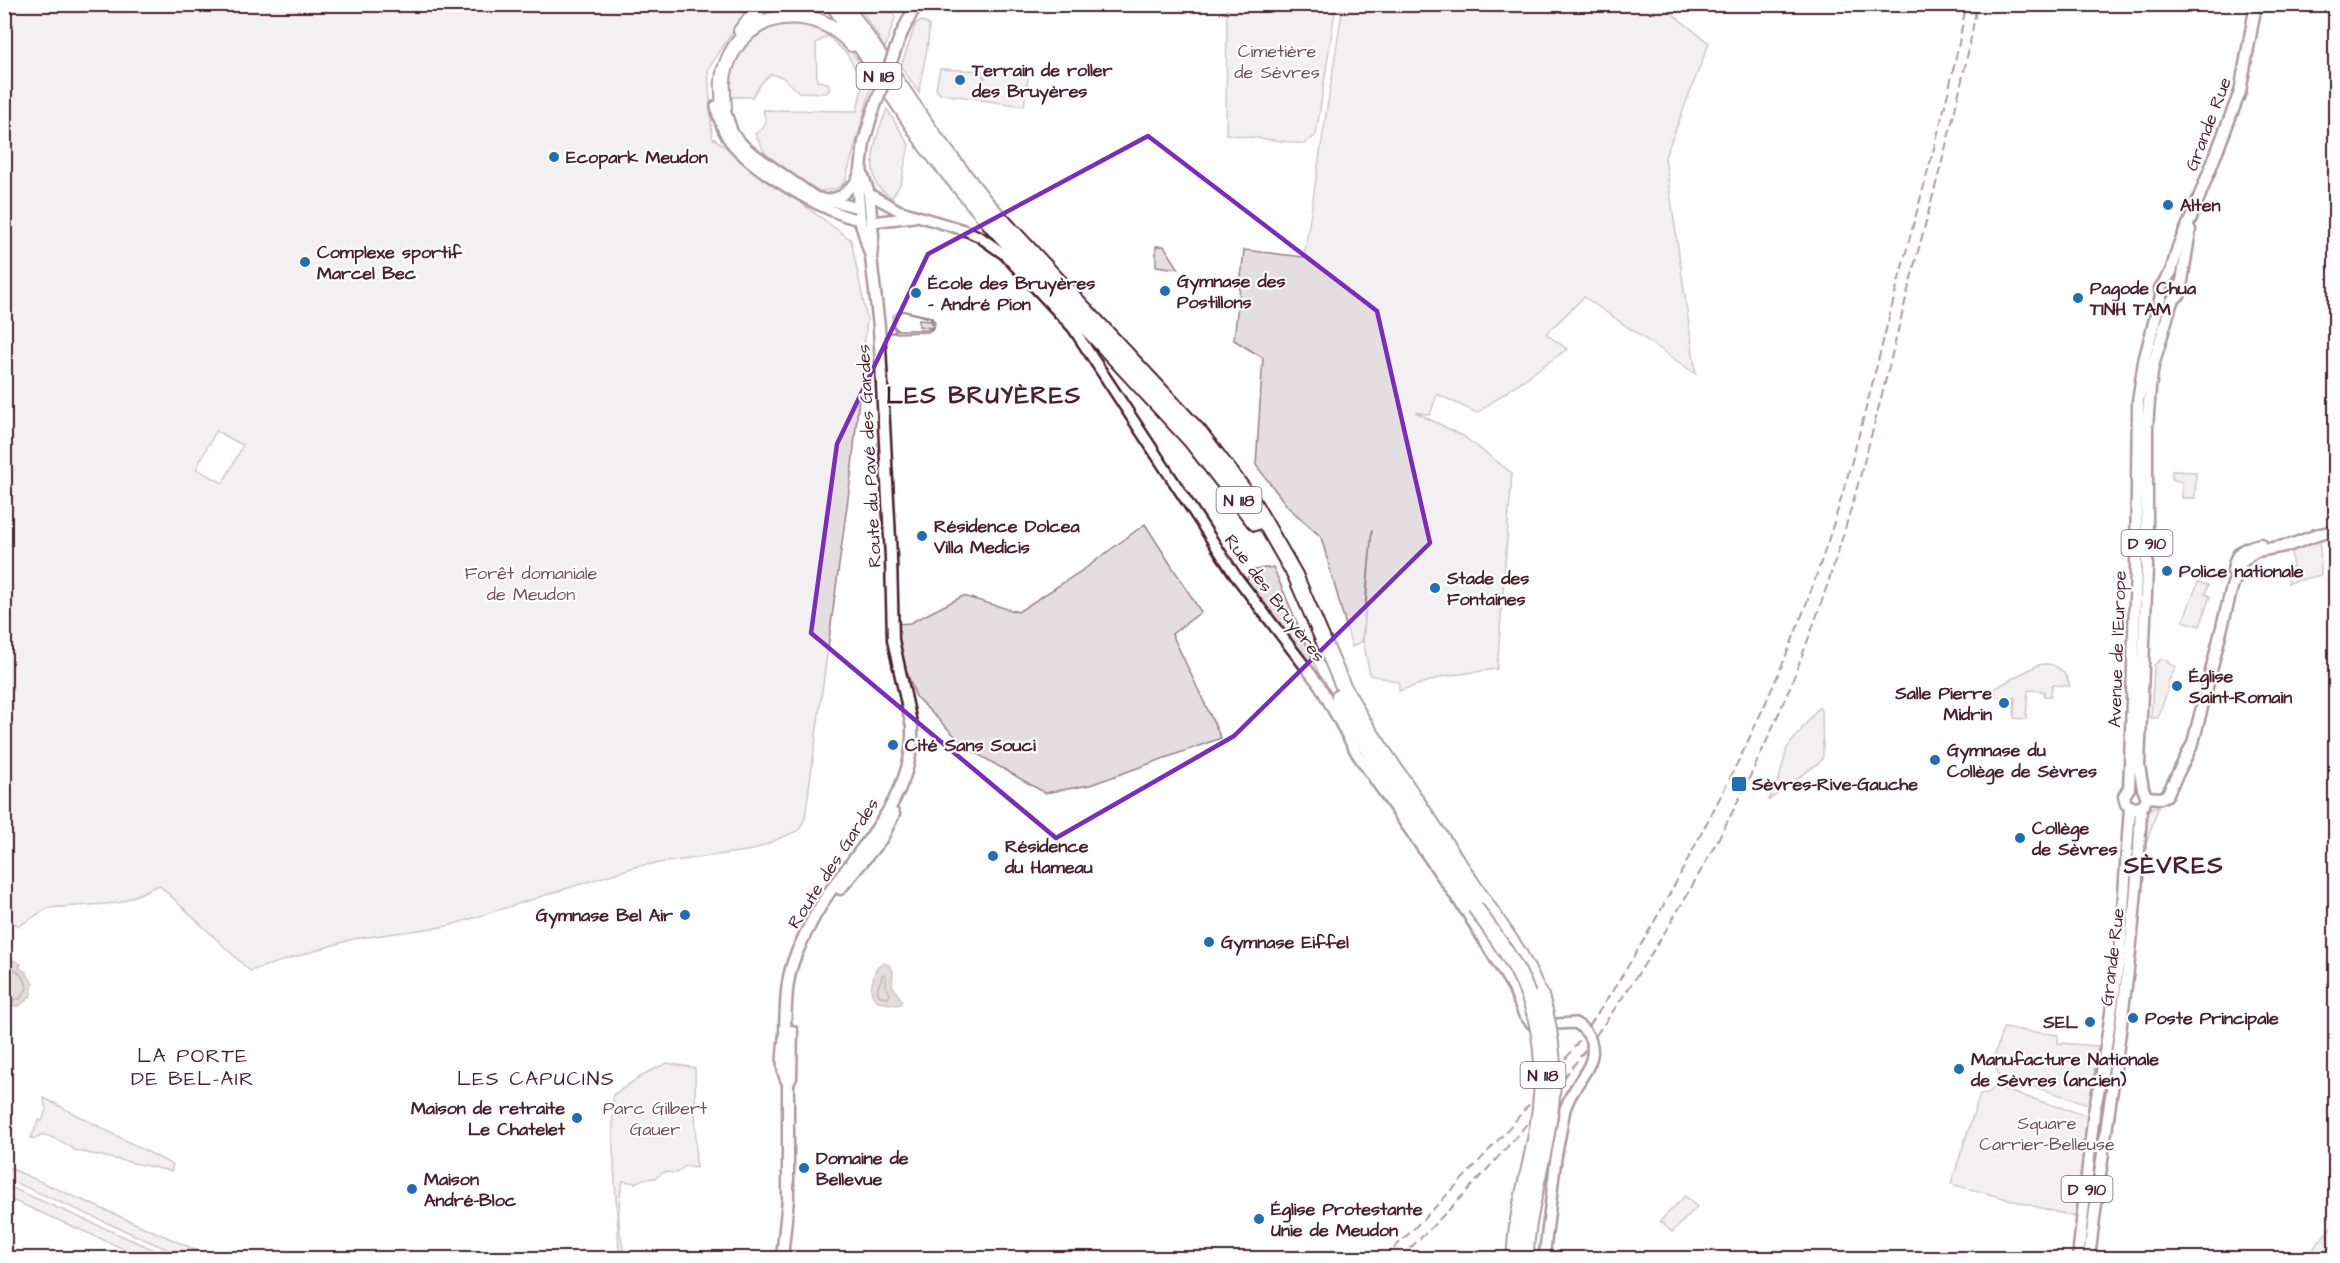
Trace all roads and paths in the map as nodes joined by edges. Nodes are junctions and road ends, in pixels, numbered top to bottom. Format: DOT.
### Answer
graph roads {
  1 [pos="762,4"];
  2 [pos="833,4"];
  3 [pos="844,4"];
  4 [pos="854,4"];
  5 [pos="2256,4"];
  6 [pos="913,7"];
  7 [pos="855,21"];
  8 [pos="878,74"];
  9 [pos="720,106"];
  10 [pos="861,170"];
  11 [pos="857,181"];
  12 [pos="869,194"];
  13 [pos="826,200"];
  14 [pos="898,210"];
  15 [pos="859,214"];
  16 [pos="871,216"];
  17 [pos="919,217"];
  18 [pos="2191,218"];
  19 [pos="871,257"];
  20 [pos="2166,281"];
  21 [pos="2180,286"];
  22 [pos="2161,297"];
  23 [pos="2172,301"];
  24 [pos="2336,531"];
  25 [pos="2320,534"];
  26 [pos="2232,586"];
  27 [pos="908,772"];
  28 [pos="2129,788"];
  29 [pos="2140,800"];
  30 [pos="1479,903"];
  31 [pos="1532,1024"];
  32 [pos="1556,1024"];
  33 [pos="784,1064"];
  34 [pos="776,1081"];
  35 [pos="788,1083"];
  36 [pos="2094,1114"];
  37 [pos="2108,1114"];
  38 [pos="782,1258"];
  39 [pos="1515,1258"];
  40 [pos="1526,1258"];
  41 [pos="1544,1258"];
  42 [pos="2078,1258"];
  43 [pos="2089,1258"];
  1 -- 9 [label="highway"];
  2 -- 8 [label="highway, N 118"];
  3 -- 7 [label="highway, N 118"];
  4 -- 7 [label="highway"];
  5 -- 18 [label="main road, Grande Rue / D 910"];
  6 -- 10 [label="main road, Route du Pavé des Gardes, bridge"];
  7 -- 30 [label="highway, N 118"];
  8 -- 9 [label="highway"];
  8 -- 30 [label="highway, N 118"];
  9 -- 13 [label="street"];
  9 -- 15 [label="street"];
  10 -- 11 [label="main road, Route du Pavé des Gardes"];
  10 -- 12 [label="main road, Route du Pavé des Gardes"];
  11 -- 13 [label="street"];
  11 -- 15 [label="main road, Route du Pavé des Gardes"];
  12 -- 14 [label="street, Rue des Bruyères"];
  12 -- 16 [label="main road, Route du Pavé des Gardes"];
  13 -- 15 [label="street"];
  14 -- 16 [label="street, Rue des Bruyères"];
  14 -- 17 [label="street, Rue des Bruyères"];
  15 -- 16 [label="main road"];
  15 -- 19 [label="main road, Route du Pavé des Gardes"];
  16 -- 17 [label="street, Rue des Bruyères"];
  16 -- 19 [label="main road, Route du Pavé des Gardes"];
  17 -- 31 [label="street, Rue des Bruyères"];
  18 -- 20 [label="main road, Grande Rue / D 910"];
  18 -- 21 [label="main road, Grande Rue / D 910"];
  19 -- 27 [label="main road, Route du Pavé des Gardes"];
  20 -- 21 [label="main road"];
  20 -- 22 [label="main road, D 910"];
  21 -- 23 [label="main road, D 910"];
  22 -- 23 [label="main road"];
  22 -- 28 [label="main road, Avenue de l'Europe / D 910"];
  23 -- 29 [label="main road, Avenue de l'Europe / D 910"];
  24 -- 25 [label="main road"];
  25 -- 26 [label="main road"];
  25 -- 26 [label="main road"];
  26 -- 29 [label="main road"];
  27 -- 33 [label="main road, Route des Gardes"];
  27 -- 35 [label="main road, Route des Gardes"];
  28 -- 29 [label="main road"];
  28 -- 29 [label="main road, Avenue de l'Europe"];
  29 -- 36 [label="main road, Grande Rue / D 910"];
  29 -- 37 [label="main road, Grande Rue / D 910"];
  30 -- 39 [label="highway, N 118, bridge"];
  30 -- 40 [label="highway, N 118, bridge"];
  32 -- 41 [label="street, bridge"];
  33 -- 34 [label="main road"];
  33 -- 35 [label="main road, Route des Gardes"];
  35 -- 38 [label="main road, Route des Gardes"];
  36 -- 37 [label="main road"];
  36 -- 42 [label="main road, Grande Rue / D 910"];
  37 -- 43 [label="main road, Grande Rue / D 910"];
}
